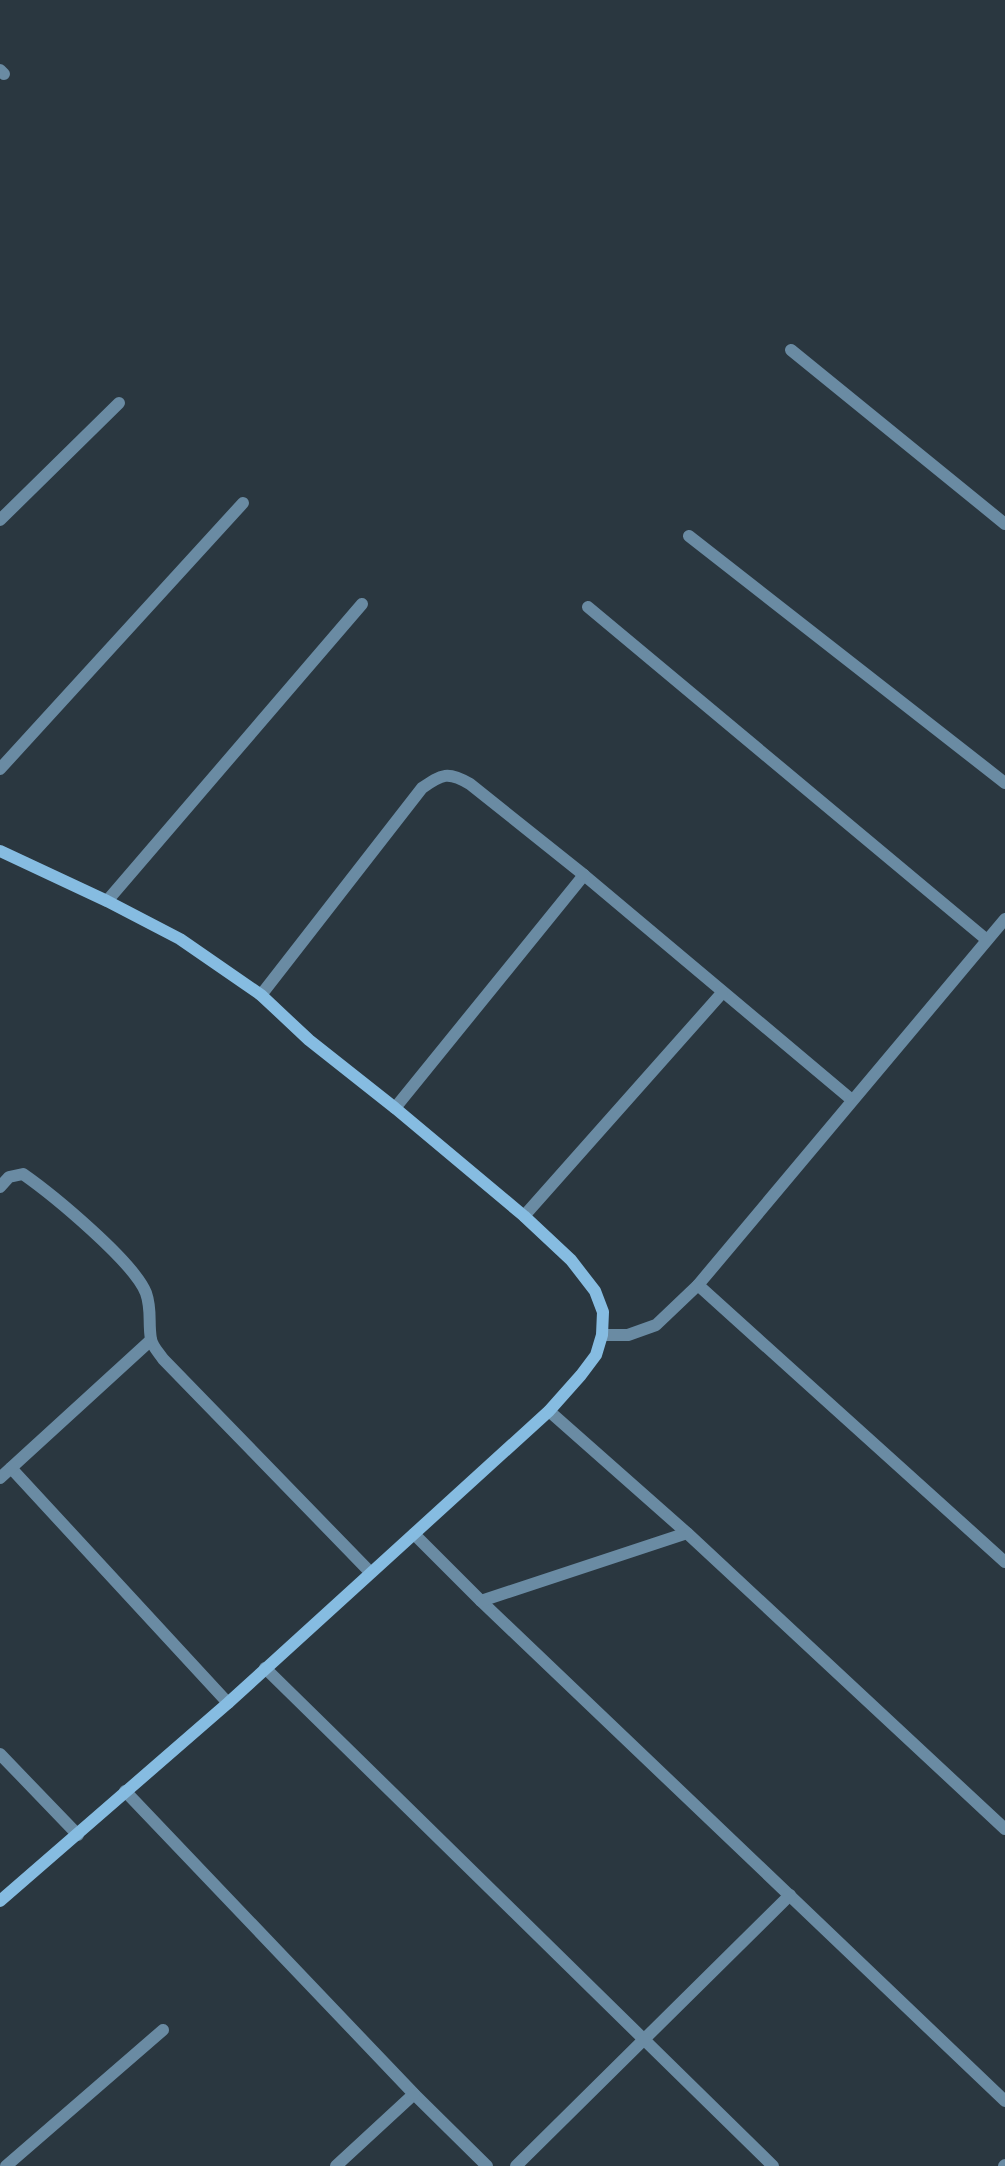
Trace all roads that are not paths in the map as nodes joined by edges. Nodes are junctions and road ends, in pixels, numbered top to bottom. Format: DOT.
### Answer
graph roads {
  1 [pos="791,350"];
  2 [pos="119,403"];
  3 [pos="243,503"];
  4 [pos="0,520"];
  5 [pos="1005,524"];
  6 [pos="689,536"];
  7 [pos="362,604"];
  8 [pos="588,607"];
  9 [pos="0,769"];
  10 [pos="1005,783"];
  11 [pos="0,851"];
  12 [pos="585,875"];
  13 [pos="107,901"];
  14 [pos="1005,919"];
  15 [pos="987,940"];
  16 [pos="722,993"];
  17 [pos="261,994"];
  18 [pos="852,1100"];
  19 [pos="395,1108"];
  20 [pos="0,1187"];
  21 [pos="524,1216"];
  22 [pos="698,1285"];
  23 [pos="602,1335"];
  24 [pos="151,1340"];
  25 [pos="549,1411"];
  26 [pos="11,1468"];
  27 [pos="0,1478"];
  28 [pos="687,1533"];
  29 [pos="414,1534"];
  30 [pos="1005,1562"];
  31 [pos="370,1572"];
  32 [pos="481,1601"];
  33 [pos="266,1668"];
  34 [pos="228,1703"];
  35 [pos="0,1754"];
  36 [pos="125,1791"];
  37 [pos="1005,1828"];
  38 [pos="78,1835"];
  39 [pos="790,1895"];
  40 [pos="0,1901"];
  41 [pos="162,2030"];
  42 [pos="645,2040"];
  43 [pos="414,2094"];
  44 [pos="1005,2101"];
  45 [pos="6,2166"];
  46 [pos="336,2166"];
  47 [pos="487,2166"];
  48 [pos="516,2166"];
  49 [pos="773,2166"];
  1 -- 5 [label="street"];
  2 -- 4 [label="street"];
  3 -- 9 [label="street"];
  6 -- 10 [label="street"];
  7 -- 13 [label="street"];
  8 -- 15 [label="street"];
  11 -- 13 [label="main road"];
  12 -- 16 [label="street"];
  12 -- 17 [label="street"];
  12 -- 19 [label="street"];
  13 -- 17 [label="main road"];
  14 -- 15 [label="street"];
  15 -- 18 [label="street"];
  16 -- 18 [label="street"];
  16 -- 21 [label="street"];
  17 -- 19 [label="main road"];
  18 -- 22 [label="street"];
  19 -- 21 [label="main road"];
  20 -- 24 [label="street"];
  21 -- 23 [label="main road"];
  22 -- 23 [label="street"];
  22 -- 30 [label="street"];
  23 -- 25 [label="main road"];
  24 -- 26 [label="street"];
  24 -- 31 [label="street"];
  25 -- 28 [label="street"];
  25 -- 29 [label="main road"];
  26 -- 27 [label="street"];
  26 -- 34 [label="street"];
  28 -- 32 [label="street"];
  28 -- 37 [label="street"];
  29 -- 31 [label="main road"];
  29 -- 32 [label="street"];
  31 -- 33 [label="main road"];
  32 -- 39 [label="street"];
  33 -- 34 [label="main road"];
  33 -- 42 [label="street"];
  34 -- 36 [label="main road"];
  35 -- 38 [label="street"];
  36 -- 38 [label="main road"];
  36 -- 43 [label="street"];
  38 -- 40 [label="main road"];
  39 -- 42 [label="street"];
  39 -- 44 [label="street"];
  41 -- 45 [label="street"];
  42 -- 48 [label="street"];
  42 -- 49 [label="street"];
  43 -- 46 [label="street"];
  43 -- 47 [label="street"];
}
